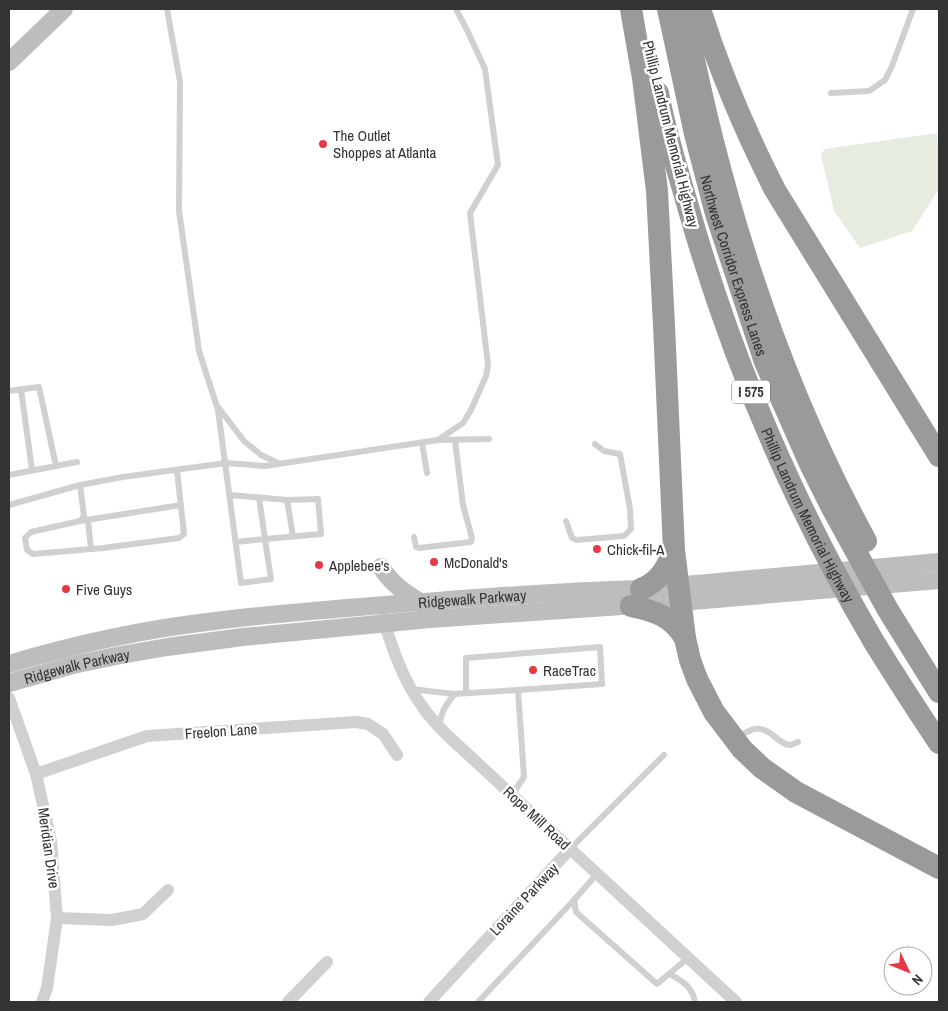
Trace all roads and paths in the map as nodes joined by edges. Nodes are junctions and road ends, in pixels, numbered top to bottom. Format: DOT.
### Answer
graph roads {
  1 [pos="64,9"];
  2 [pos="167,9"];
  3 [pos="456,9"];
  4 [pos="630,9"];
  5 [pos="641,9"];
  6 [pos="657,9"];
  7 [pos="668,9"];
  8 [pos="684,9"];
  9 [pos="700,9"];
  10 [pos="913,9"];
  11 [pos="9,62"];
  12 [pos="831,93"];
  13 [pos="21,389"];
  14 [pos="9,391"];
  15 [pos="216,404"];
  16 [pos="489,439"];
  17 [pos="438,440"];
  18 [pos="455,440"];
  19 [pos="422,443"];
  20 [pos="595,444"];
  21 [pos="939,456"];
  22 [pos="77,462"];
  23 [pos="226,463"];
  24 [pos="278,463"];
  25 [pos="56,466"];
  26 [pos="32,470"];
  27 [pos="178,470"];
  28 [pos="427,473"];
  29 [pos="9,474"];
  30 [pos="788,478"];
  31 [pos="80,485"];
  32 [pos="230,496"];
  33 [pos="259,498"];
  34 [pos="287,500"];
  35 [pos="9,505"];
  36 [pos="181,505"];
  37 [pos="88,520"];
  38 [pos="80,521"];
  39 [pos="566,521"];
  40 [pos="293,536"];
  41 [pos="414,537"];
  42 [pos="265,539"];
  43 [pos="236,542"];
  44 [pos="91,549"];
  45 [pos="674,550"];
  46 [pos="939,562"];
  47 [pos="381,567"];
  48 [pos="939,580"];
  49 [pos="680,594"];
  50 [pos="636,598"];
  51 [pos="420,602"];
  52 [pos="379,606"];
  53 [pos="385,624"];
  54 [pos="685,638"];
  55 [pos="9,664"];
  56 [pos="939,667"];
  57 [pos="9,683"];
  58 [pos="411,689"];
  59 [pos="518,690"];
  60 [pos="939,692"];
  61 [pos="466,693"];
  62 [pos="454,694"];
  63 [pos="9,698"];
  64 [pos="438,726"];
  65 [pos="734,739"];
  66 [pos="798,742"];
  67 [pos="939,743"];
  68 [pos="397,755"];
  69 [pos="664,755"];
  70 [pos="36,774"];
  71 [pos="512,795"];
  72 [pos="570,849"];
  73 [pos="939,868"];
  74 [pos="597,874"];
  75 [pos="168,890"];
  76 [pos="574,900"];
  77 [pos="57,918"];
  78 [pos="688,958"];
  79 [pos="327,962"];
  80 [pos="670,974"];
  81 [pos="42,1002"];
  82 [pos="288,1002"];
  83 [pos="429,1002"];
  84 [pos="478,1002"];
  85 [pos="695,1002"];
  86 [pos="736,1002"];
  1 -- 11 [label="main road"];
  2 -- 15 [label="lane"];
  3 -- 17 [label="lane"];
  4 -- 45 [label="highway"];
  5 -- 30 [label="highway, Phillip Landrum Memorial Highway / I 575"];
  6 -- 30 [label="highway"];
  7 -- 60 [label="highway, Northwest Corridor Express Lanes"];
  8 -- 56 [label="highway, I 575"];
  9 -- 21 [label="highway"];
  10 -- 12 [label="lane"];
  13 -- 14 [label="lane"];
  13 -- 25 [label="lane"];
  13 -- 26 [label="lane"];
  15 -- 23 [label="lane"];
  15 -- 24 [label="lane"];
  16 -- 18 [label="lane"];
  17 -- 18 [label="lane"];
  17 -- 19 [label="lane"];
  18 -- 41 [label="lane"];
  19 -- 24 [label="lane"];
  19 -- 28 [label="lane"];
  20 -- 39 [label="lane"];
  22 -- 25 [label="lane"];
  23 -- 24 [label="lane"];
  23 -- 27 [label="lane"];
  23 -- 32 [label="lane"];
  25 -- 26 [label="lane"];
  26 -- 29 [label="lane"];
  27 -- 31 [label="lane"];
  27 -- 36 [label="lane"];
  30 -- 67 [label="highway, Phillip Landrum Memorial Highway / I 575"];
  31 -- 35 [label="lane"];
  31 -- 38 [label="lane"];
  32 -- 33 [label="lane"];
  32 -- 43 [label="lane"];
  33 -- 34 [label="lane"];
  33 -- 42 [label="lane"];
  34 -- 40 [label="lane"];
  34 -- 40 [label="lane"];
  36 -- 37 [label="lane"];
  36 -- 44 [label="lane"];
  37 -- 38 [label="lane"];
  37 -- 44 [label="lane"];
  38 -- 44 [label="lane"];
  40 -- 42 [label="lane"];
  42 -- 43 [label="lane"];
  42 -- 43 [label="lane"];
  45 -- 49 [label="highway"];
  45 -- 50 [label="highway"];
  46 -- 49 [label="main road, Ridgewalk Parkway"];
  47 -- 51 [label="main road"];
  48 -- 49 [label="main road, Ridgewalk Parkway"];
  49 -- 50 [label="main road, Ridgewalk Parkway"];
  49 -- 54 [label="highway"];
  50 -- 51 [label="main road, Ridgewalk Parkway"];
  50 -- 53 [label="main road, Ridgewalk Parkway"];
  50 -- 54 [label="highway"];
  51 -- 52 [label="main road, Ridgewalk Parkway"];
  52 -- 53 [label="street, Rope Mill Road"];
  52 -- 55 [label="main road, Ridgewalk Parkway"];
  53 -- 57 [label="main road, Ridgewalk Parkway"];
  53 -- 58 [label="street, Rope Mill Road"];
  54 -- 65 [label="highway"];
  58 -- 62 [label="lane"];
  58 -- 64 [label="street, Rope Mill Road"];
  59 -- 61 [label="lane"];
  59 -- 61 [label="lane"];
  59 -- 71 [label="lane"];
  61 -- 62 [label="lane"];
  62 -- 64 [label="lane"];
  63 -- 70 [label="street, Meridian Drive"];
  64 -- 71 [label="street, Rope Mill Road"];
  65 -- 66 [label="lane"];
  65 -- 73 [label="highway"];
  68 -- 70 [label="street, Freelon Lane"];
  69 -- 72 [label="lane, Loraine Parkway"];
  70 -- 77 [label="street, Meridian Drive"];
  71 -- 72 [label="street, Rope Mill Road"];
  72 -- 74 [label="street, Rope Mill Road"];
  72 -- 83 [label="street, Loraine Parkway"];
  74 -- 76 [label="lane"];
  74 -- 78 [label="street, Rope Mill Road"];
  75 -- 77 [label="street"];
  76 -- 80 [label="lane"];
  76 -- 84 [label="lane"];
  77 -- 81 [label="street, Meridian Drive"];
  78 -- 80 [label="lane"];
  78 -- 86 [label="street, Rope Mill Road"];
  79 -- 82 [label="street"];
  80 -- 85 [label="lane"];
}
